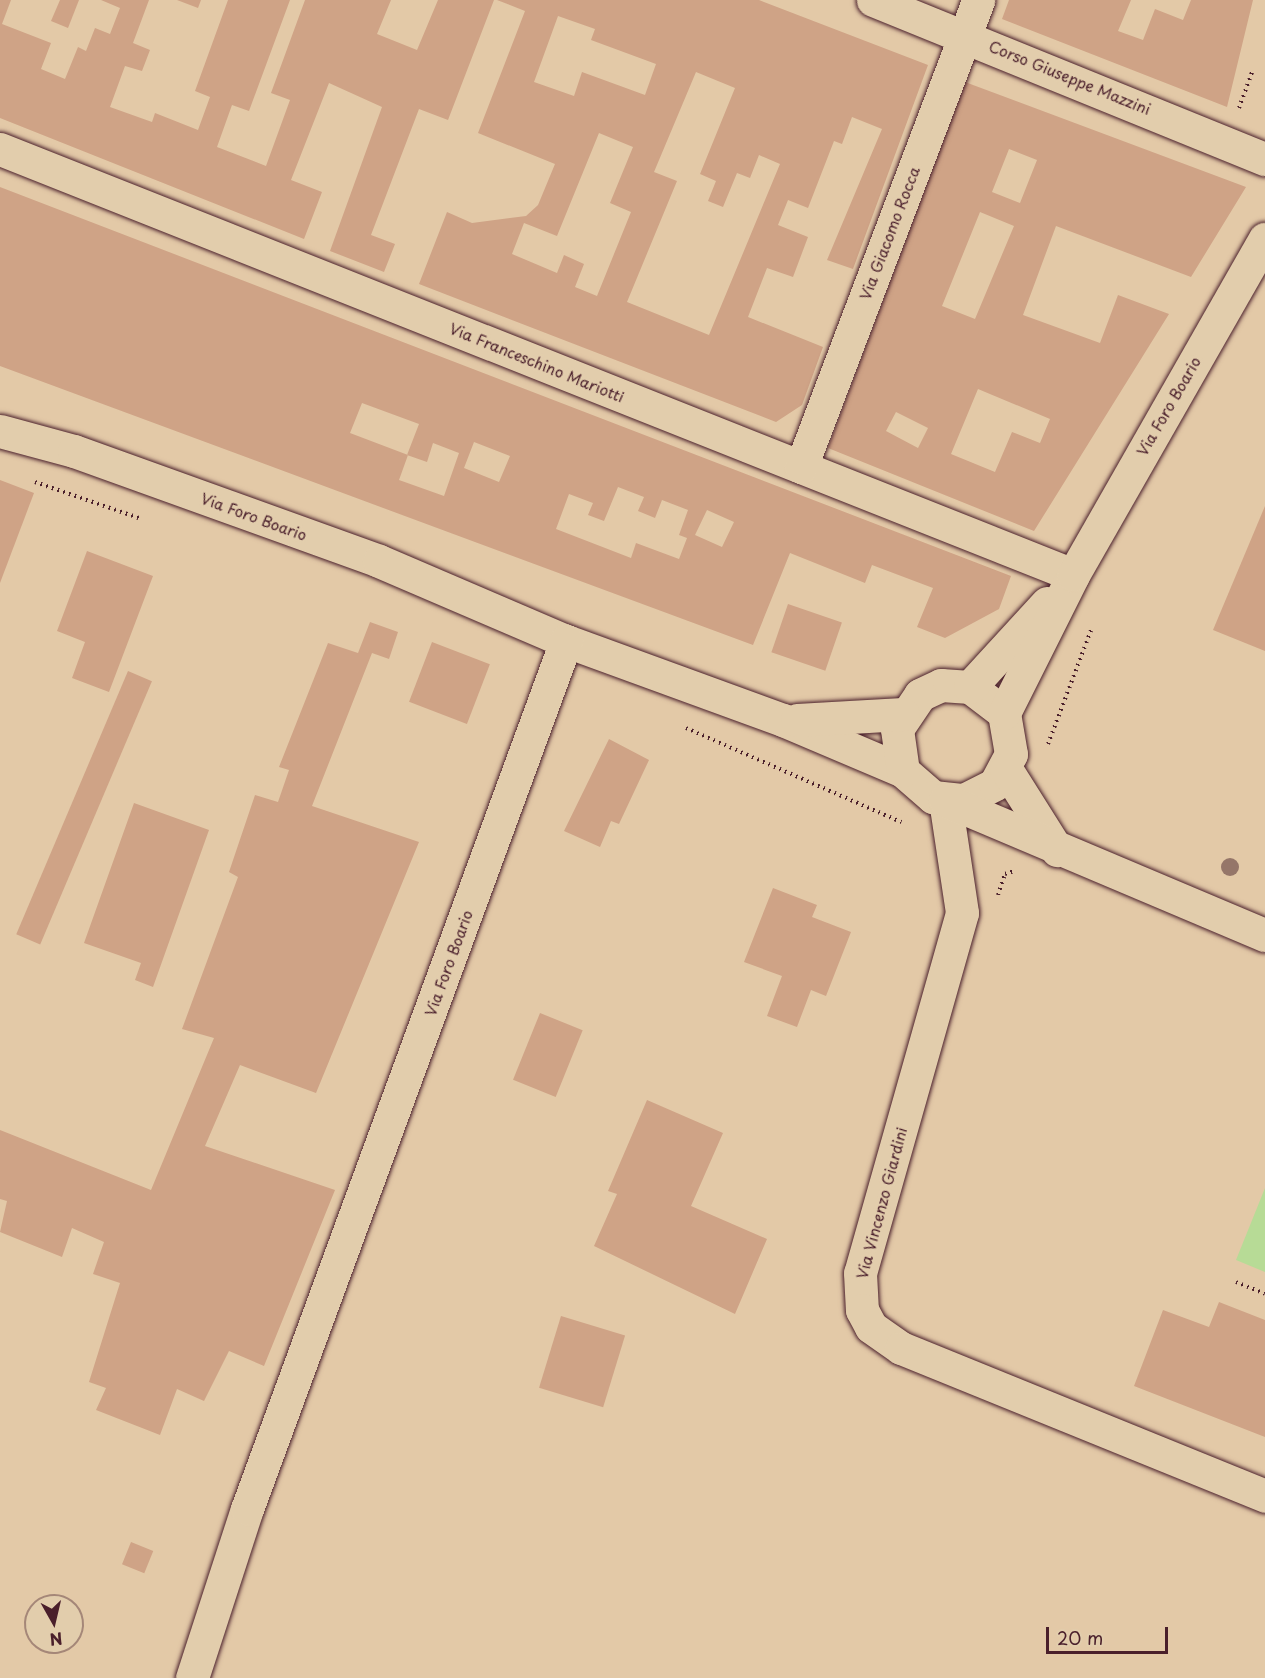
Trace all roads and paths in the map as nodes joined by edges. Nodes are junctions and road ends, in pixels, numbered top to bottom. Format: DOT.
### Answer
graph roads {
  1 [pos="873,0"];
  2 [pos="978,0"];
  3 [pos="964,34"];
  4 [pos="0,149"];
  5 [pos="1265,159"];
  6 [pos="1265,239"];
  7 [pos="0,408"];
  8 [pos="0,431"];
  9 [pos="74,452"];
  10 [pos="801,467"];
  11 [pos="23,478"];
  12 [pos="147,520"];
  13 [pos="1073,575"];
  14 [pos="1094,620"];
  15 [pos="566,640"];
  16 [pos="970,687"];
  17 [pos="1004,713"];
  18 [pos="903,714"];
  19 [pos="783,720"];
  20 [pos="683,727"];
  21 [pos="1044,754"];
  22 [pos="1006,770"];
  23 [pos="903,771"];
  24 [pos="945,800"];
  25 [pos="907,825"];
  26 [pos="1058,852"];
  27 [pos="994,908"];
  28 [pos="1265,935"];
  29 [pos="1236,1282"];
  30 [pos="1265,1294"];
  31 [pos="1265,1496"];
  32 [pos="192,1678"];
  1 -- 3 [label="street, Corso Giuseppe Mazzini"];
  2 -- 3 [label="street, Via Giacomo Rocca"];
  3 -- 5 [label="street, Corso Giuseppe Mazzini"];
  3 -- 10 [label="street, Via Giacomo Rocca"];
  4 -- 10 [label="street, Via Franceschino Mariotti"];
  6 -- 13 [label="street, Via Foro Boario"];
  7 -- 9 [label="street, Via Foro Boario"];
  8 -- 9 [label="street, Via Foro Boario"];
  9 -- 15 [label="street, Via Foro Boario"];
  10 -- 13 [label="street, Via Franceschino Mariotti"];
  11 -- 12 [label="path"];
  13 -- 16 [label="street, Via Foro Boario"];
  13 -- 17 [label="street, Via Foro Boario"];
  14 -- 21 [label="path"];
  15 -- 19 [label="street, Via Foro Boario"];
  15 -- 32 [label="street, Via Foro Boario"];
  16 -- 17 [label="street"];
  16 -- 18 [label="street"];
  17 -- 22 [label="street"];
  18 -- 19 [label="street, Via Foro Boario"];
  18 -- 23 [label="street"];
  19 -- 23 [label="street, Via Foro Boario"];
  20 -- 25 [label="path"];
  22 -- 24 [label="street"];
  22 -- 26 [label="street"];
  23 -- 24 [label="street, Via Foro Boario"];
  24 -- 26 [label="street, Via Foro Boario"];
  24 -- 31 [label="street, Via Vincenzo Giardini"];
  26 -- 27 [label="path"];
  26 -- 28 [label="street, Via Foro Boario"];
  29 -- 30 [label="path"];
}
